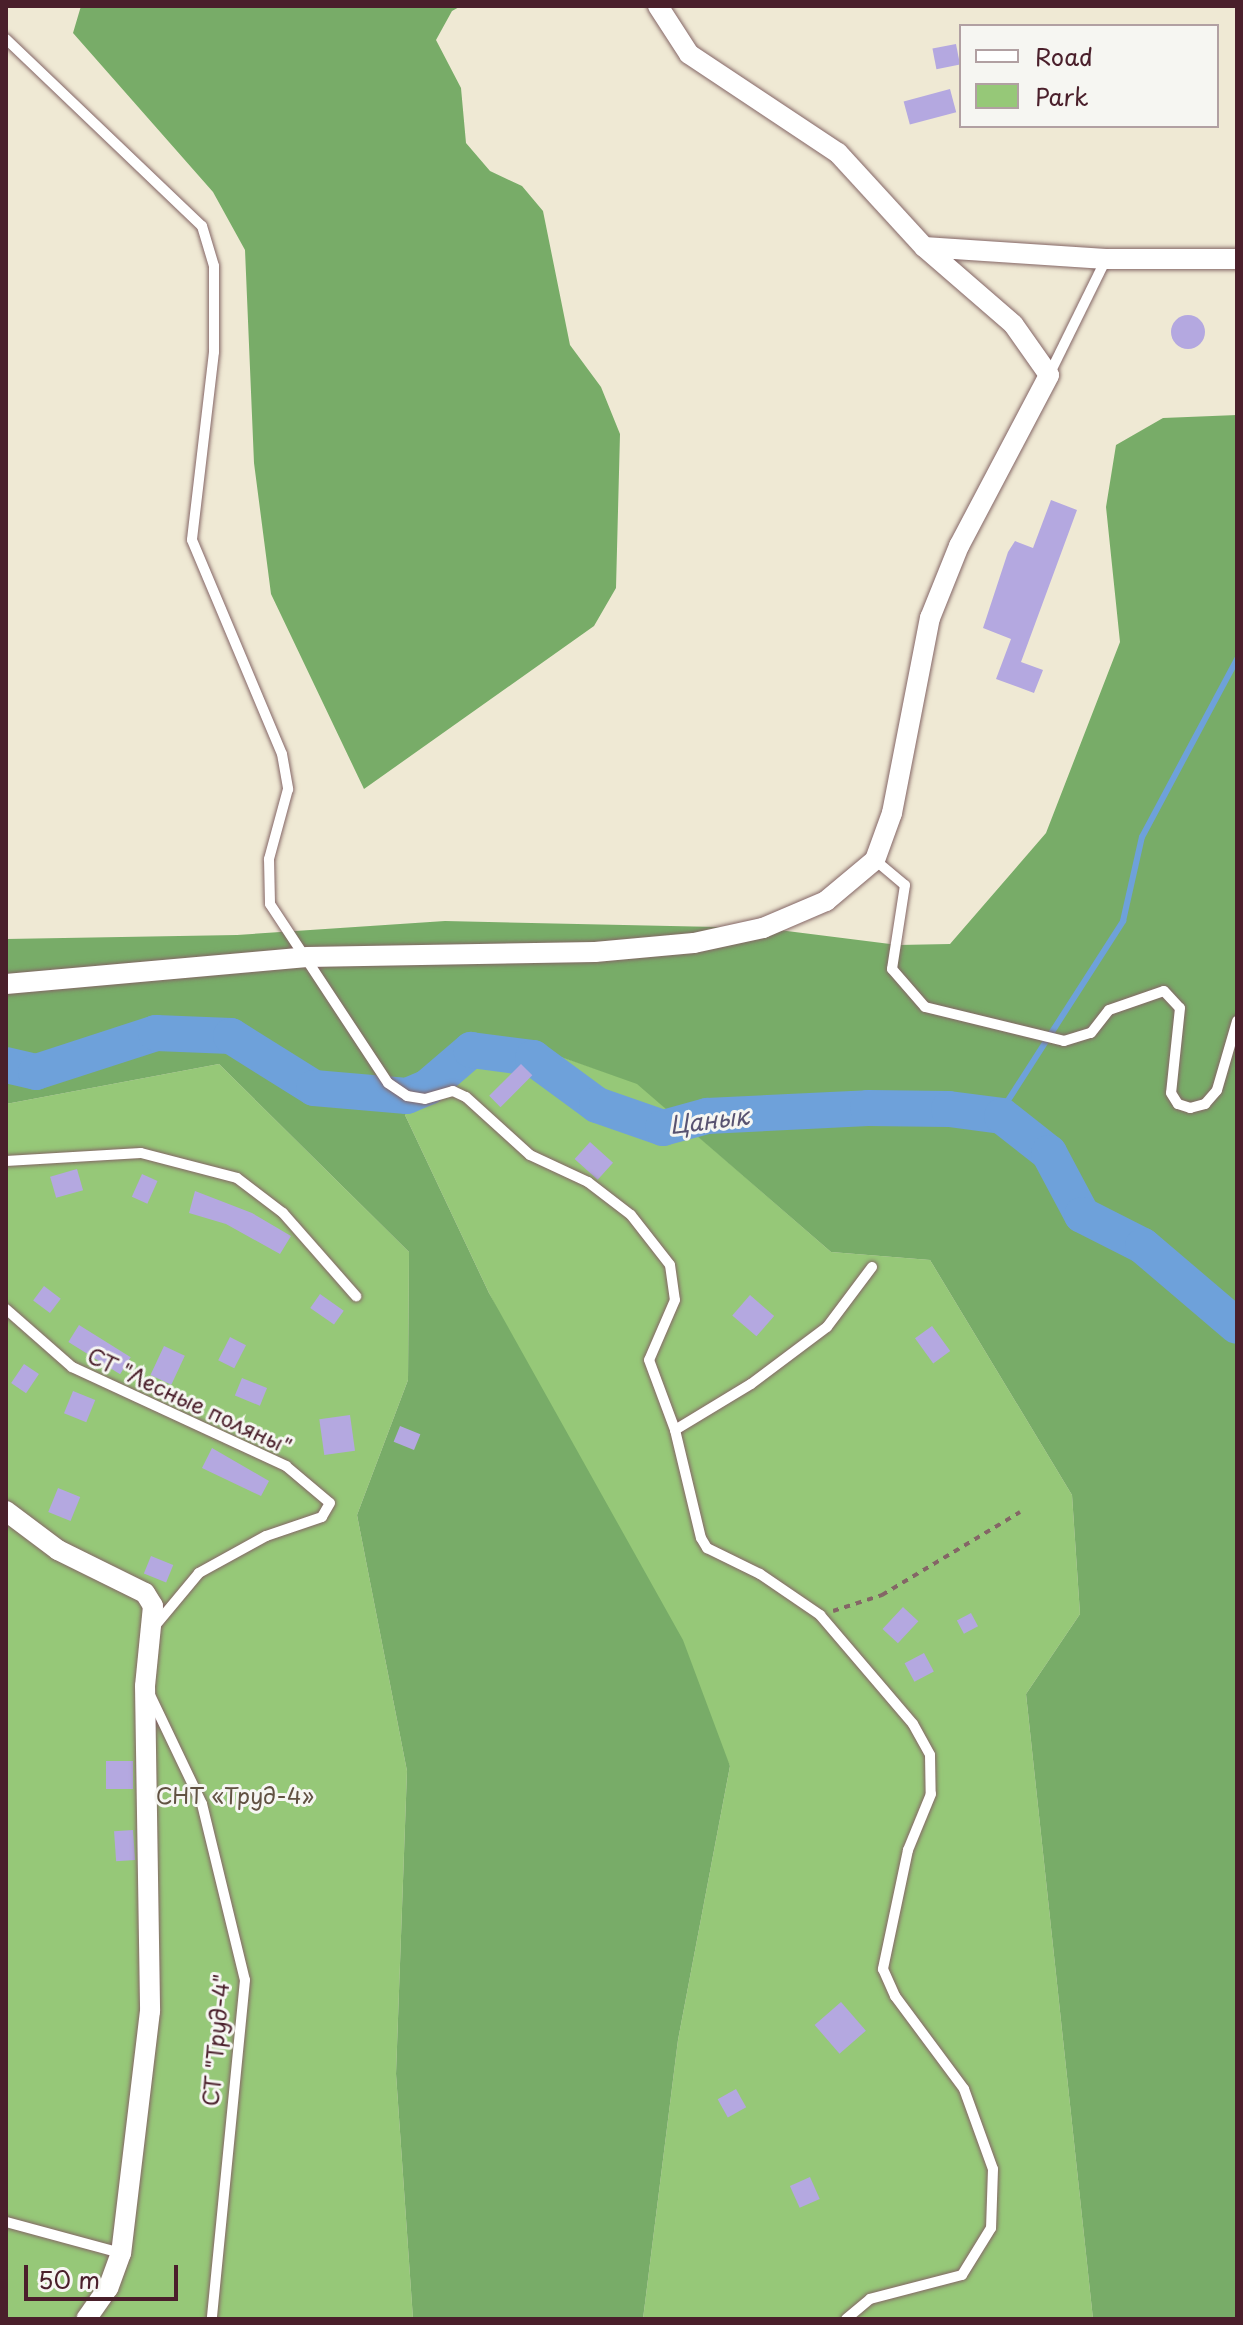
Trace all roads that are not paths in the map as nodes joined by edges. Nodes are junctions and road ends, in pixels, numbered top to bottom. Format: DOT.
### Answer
graph roads {
  1 [pos="658,6"];
  2 [pos="6,39"];
  3 [pos="924,247"];
  4 [pos="1106,259"];
  5 [pos="1237,259"];
  6 [pos="1049,375"];
  7 [pos="875,860"];
  8 [pos="307,957"];
  9 [pos="6,984"];
  10 [pos="1237,1021"];
  11 [pos="6,1161"];
  12 [pos="872,1267"];
  13 [pos="356,1296"];
  14 [pos="6,1309"];
  15 [pos="675,1430"];
  16 [pos="6,1511"];
  17 [pos="150,1632"];
  18 [pos="145,1686"];
  19 [pos="6,2222"];
  20 [pos="121,2253"];
  21 [pos="86,2319"];
  22 [pos="212,2319"];
  23 [pos="846,2319"];
  1 -- 3 [label="street"];
  2 -- 8 [label="lane"];
  3 -- 4 [label="street"];
  3 -- 6 [label="street"];
  4 -- 5 [label="street"];
  4 -- 6 [label="lane"];
  6 -- 7 [label="street"];
  7 -- 8 [label="street"];
  7 -- 10 [label="lane"];
  8 -- 9 [label="street"];
  8 -- 15 [label="lane"];
  11 -- 13 [label="lane"];
  12 -- 15 [label="lane"];
  14 -- 17 [label="lane, СТ \"Лесные поляны\""];
  15 -- 23 [label="lane"];
  16 -- 17 [label="street"];
  17 -- 18 [label="street"];
  18 -- 20 [label="street"];
  18 -- 22 [label="lane, СТ \"Труд-4\""];
  19 -- 20 [label="lane"];
  20 -- 21 [label="street"];
}
